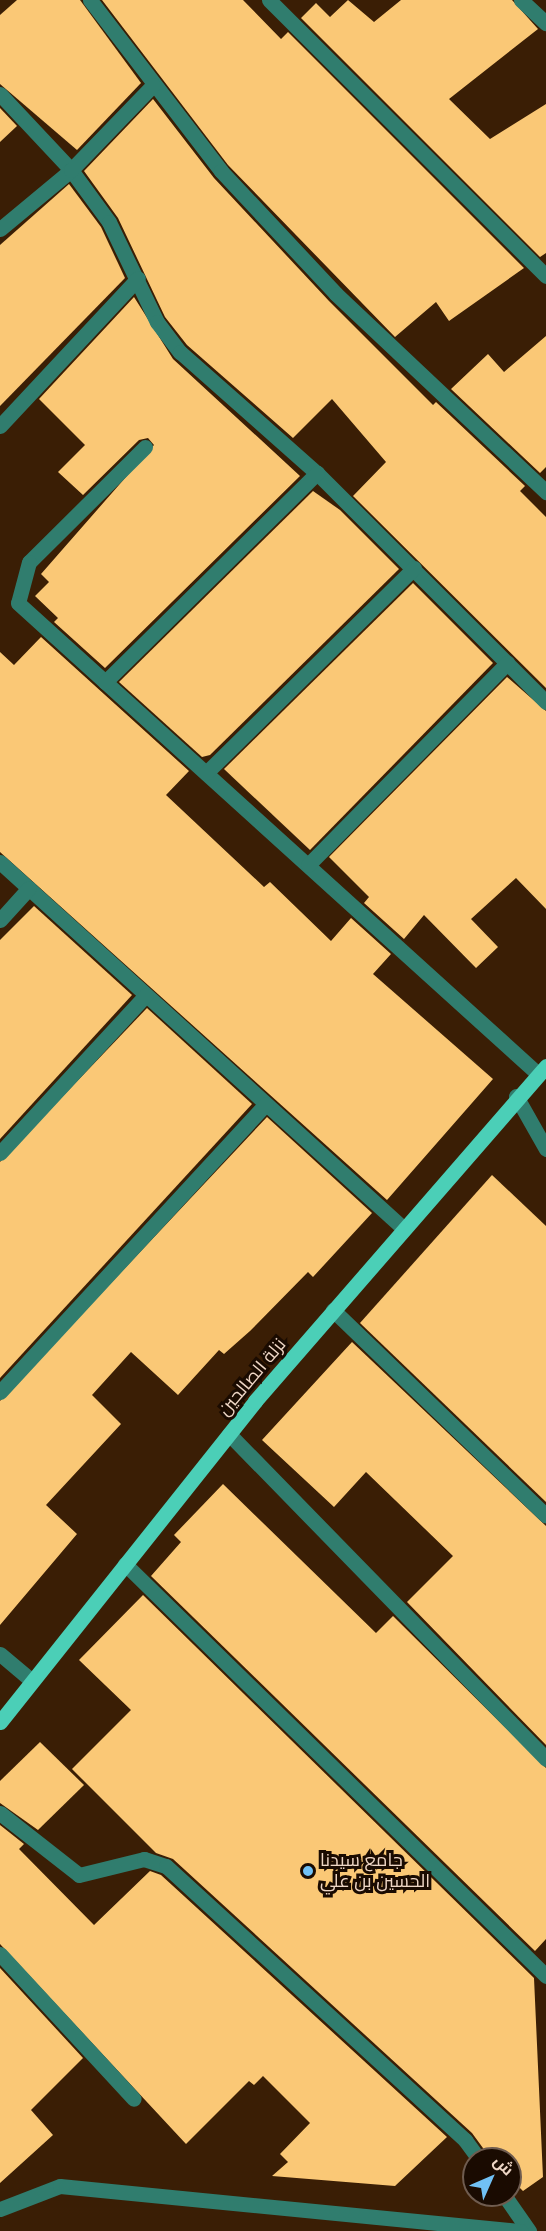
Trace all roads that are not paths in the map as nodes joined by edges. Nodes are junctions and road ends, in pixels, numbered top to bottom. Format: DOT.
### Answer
graph roads {
  1 [pos="90,0"];
  2 [pos="269,0"];
  3 [pos="521,0"];
  4 [pos="546,23"];
  5 [pos="153,85"];
  6 [pos="0,94"];
  7 [pos="71,170"];
  8 [pos="0,229"];
  9 [pos="546,276"];
  10 [pos="138,278"];
  11 [pos="0,426"];
  12 [pos="145,447"];
  13 [pos="317,473"];
  14 [pos="546,492"];
  15 [pos="414,568"];
  16 [pos="507,663"];
  17 [pos="105,682"];
  18 [pos="546,702"];
  19 [pos="206,773"];
  20 [pos="0,862"];
  21 [pos="308,865"];
  22 [pos="29,888"];
  23 [pos="0,920"];
  24 [pos="146,995"];
  25 [pos="542,1070"];
  26 [pos="516,1096"];
  27 [pos="266,1104"];
  28 [pos="546,1149"];
  29 [pos="0,1154"];
  30 [pos="403,1228"];
  31 [pos="333,1310"];
  32 [pos="0,1392"];
  33 [pos="229,1434"];
  34 [pos="546,1516"];
  35 [pos="125,1564"];
  36 [pos="0,1654"];
  37 [pos="31,1680"];
  38 [pos="0,1722"];
  39 [pos="546,1759"];
  40 [pos="0,1813"];
  41 [pos="0,1954"];
  42 [pos="546,1976"];
  43 [pos="134,2099"];
  44 [pos="470,2147"];
  45 [pos="512,2207"];
  46 [pos="0,2209"];
  47 [pos="521,2231"];
  48 [pos="529,2231"];
  1 -- 5 [label="street"];
  2 -- 9 [label="street"];
  3 -- 4 [label="street"];
  5 -- 7 [label="street"];
  5 -- 14 [label="street"];
  6 -- 7 [label="street"];
  7 -- 8 [label="street"];
  7 -- 10 [label="street"];
  10 -- 11 [label="street"];
  10 -- 13 [label="street"];
  12 -- 17 [label="street"];
  13 -- 15 [label="street"];
  13 -- 17 [label="street"];
  15 -- 16 [label="street"];
  15 -- 19 [label="street"];
  16 -- 18 [label="street"];
  16 -- 21 [label="street"];
  17 -- 19 [label="street"];
  19 -- 21 [label="street"];
  20 -- 22 [label="street"];
  21 -- 25 [label="street"];
  22 -- 23 [label="street"];
  22 -- 24 [label="street"];
  24 -- 27 [label="street"];
  24 -- 29 [label="street"];
  25 -- 26 [label="main road, نزلة الصالحين"];
  26 -- 28 [label="street"];
  26 -- 30 [label="main road, نزلة الصالحين"];
  27 -- 30 [label="street"];
  27 -- 32 [label="street"];
  30 -- 31 [label="main road, نزلة الصالحين"];
  31 -- 33 [label="main road, نزلة الصالحين"];
  31 -- 34 [label="street"];
  33 -- 35 [label="main road, نزلة الصالحين"];
  33 -- 39 [label="street"];
  35 -- 37 [label="main road, نزلة الصالحين"];
  35 -- 42 [label="street"];
  36 -- 37 [label="street"];
  37 -- 38 [label="main road, نزلة الصالحين"];
  40 -- 44 [label="street"];
  41 -- 43 [label="street"];
  45 -- 48 [label="street"];
  46 -- 47 [label="street"];
}
